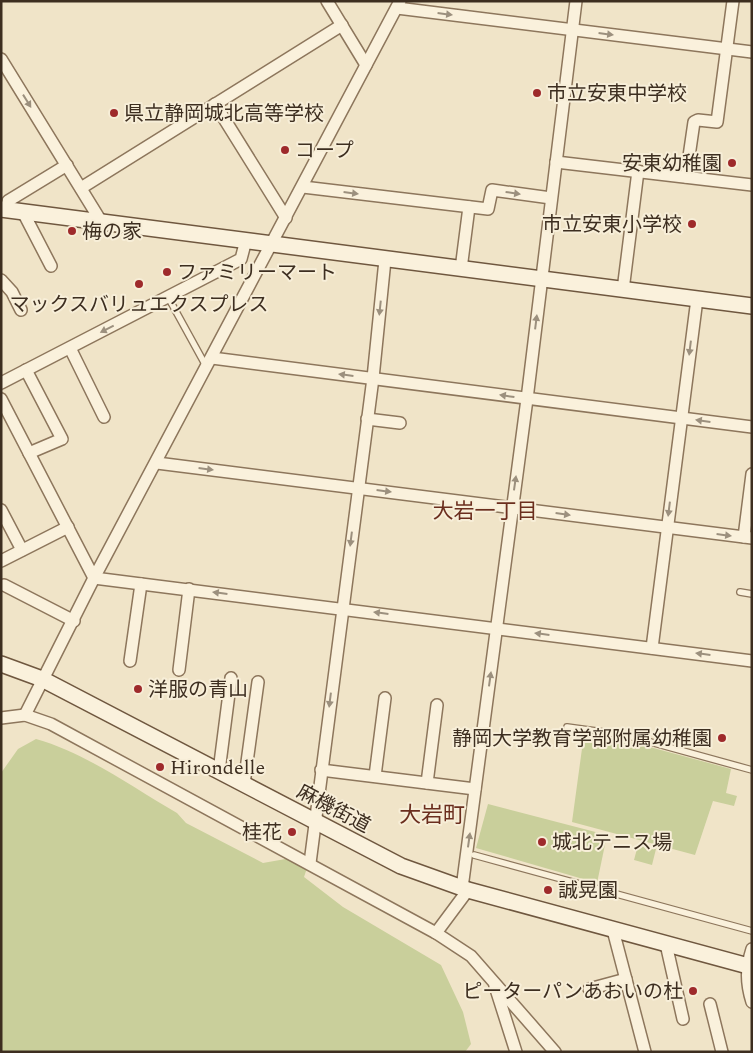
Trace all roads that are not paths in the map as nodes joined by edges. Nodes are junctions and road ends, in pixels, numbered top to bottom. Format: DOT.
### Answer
graph roads {
  1 [pos="327,1"];
  2 [pos="576,1"];
  3 [pos="733,1"];
  4 [pos="398,4"];
  5 [pos="342,25"];
  6 [pos="572,30"];
  7 [pos="726,49"];
  8 [pos="752,52"];
  9 [pos="3,65"];
  10 [pos="366,65"];
  11 [pos="215,104"];
  12 [pos="556,162"];
  13 [pos="67,166"];
  14 [pos="638,171"];
  15 [pos="686,177"];
  16 [pos="752,185"];
  17 [pos="302,187"];
  18 [pos="81,188"];
  19 [pos="552,198"];
  20 [pos="469,207"];
  21 [pos="4,210"];
  22 [pos="22,212"];
  23 [pos="286,218"];
  24 [pos="102,223"];
  25 [pos="246,240"];
  26 [pos="272,243"];
  27 [pos="241,259"];
  28 [pos="385,260"];
  29 [pos="51,266"];
  30 [pos="461,269"];
  31 [pos="257,272"];
  32 [pos="541,279"];
  33 [pos="1,280"];
  34 [pos="623,290"];
  35 [pos="168,297"];
  36 [pos="697,299"];
  37 [pos="752,306"];
  38 [pos="21,310"];
  39 [pos="70,348"];
  40 [pos="210,363"];
  41 [pos="26,370"];
  42 [pos="373,378"];
  43 [pos="1,383"];
  44 [pos="1,398"];
  45 [pos="527,399"];
  46 [pos="104,417"];
  47 [pos="367,418"];
  48 [pos="681,418"];
  49 [pos="400,423"];
  50 [pos="752,427"];
  51 [pos="29,453"];
  52 [pos="157,463"];
  53 [pos="752,474"];
  54 [pos="358,488"];
  55 [pos="512,507"];
  56 [pos="1,510"];
  57 [pos="68,527"];
  58 [pos="667,528"];
  59 [pos="748,538"];
  60 [pos="22,550"];
  61 [pos="1,561"];
  62 [pos="94,578"];
  63 [pos="141,584"];
  64 [pos="4,585"];
  65 [pos="189,589"];
  66 [pos="740,592"];
  67 [pos="752,594"];
  68 [pos="342,608"];
  69 [pos="74,621"];
  70 [pos="497,628"];
  71 [pos="652,648"];
  72 [pos="130,661"];
  73 [pos="752,661"];
  74 [pos="1,664"];
  75 [pos="179,670"];
  76 [pos="230,678"];
  77 [pos="42,679"];
  78 [pos="258,682"];
  79 [pos="385,698"];
  80 [pos="437,705"];
  81 [pos="25,715"];
  82 [pos="1,718"];
  83 [pos="567,727"];
  84 [pos="321,770"];
  85 [pos="752,770"];
  86 [pos="219,771"];
  87 [pos="375,776"];
  88 [pos="427,783"];
  89 [pos="244,784"];
  90 [pos="476,789"];
  91 [pos="314,820"];
  92 [pos="474,855"];
  93 [pos="310,863"];
  94 [pos="465,889"];
  95 [pos="613,930"];
  96 [pos="752,930"];
  97 [pos="436,933"];
  98 [pos="666,944"];
  99 [pos="752,949"];
  100 [pos="749,967"];
  101 [pos="626,979"];
  102 [pos="494,982"];
  103 [pos="588,989"];
  104 [pos="752,1002"];
  105 [pos="710,1004"];
  106 [pos="683,1019"];
  107 [pos="516,1052"];
  108 [pos="555,1052"];
  109 [pos="645,1052"];
  110 [pos="722,1052"];
  1 -- 5 [label="street"];
  2 -- 6 [label="street"];
  3 -- 7 [label="street"];
  4 -- 6 [label="street, one-way"];
  4 -- 10 [label="street"];
  5 -- 10 [label="street"];
  5 -- 11 [label="street"];
  6 -- 7 [label="street, one-way"];
  6 -- 12 [label="street"];
  7 -- 8 [label="street"];
  7 -- 15 [label="street"];
  9 -- 13 [label="street, one-way"];
  10 -- 17 [label="street"];
  11 -- 18 [label="street"];
  11 -- 23 [label="street"];
  12 -- 14 [label="street"];
  12 -- 19 [label="street"];
  13 -- 18 [label="street"];
  13 -- 21 [label="street"];
  14 -- 15 [label="street"];
  14 -- 34 [label="street"];
  15 -- 16 [label="street"];
  17 -- 20 [label="street, one-way"];
  17 -- 23 [label="street"];
  18 -- 24 [label="street"];
  20 -- 19 [label="street, one-way"];
  19 -- 32 [label="street"];
  20 -- 30 [label="street"];
  21 -- 22 [label="street"];
  22 -- 24 [label="street"];
  22 -- 29 [label="street"];
  23 -- 26 [label="street"];
  24 -- 25 [label="street"];
  25 -- 26 [label="street"];
  25 -- 27 [label="street"];
  26 -- 28 [label="street"];
  26 -- 31 [label="street"];
  27 -- 31 [label="street"];
  27 -- 35 [label="street"];
  28 -- 30 [label="street"];
  28 -- 42 [label="street, one-way"];
  30 -- 32 [label="street"];
  31 -- 40 [label="street"];
  32 -- 34 [label="street"];
  45 -- 32 [label="street, one-way"];
  33 -- 38 [label="street"];
  34 -- 36 [label="street"];
  35 -- 39 [label="street, one-way"];
  35 -- 40 [label="lane"];
  36 -- 37 [label="street"];
  36 -- 48 [label="street, one-way"];
  39 -- 41 [label="street"];
  39 -- 46 [label="street"];
  42 -- 40 [label="street, one-way"];
  40 -- 52 [label="street"];
  41 -- 43 [label="street"];
  41 -- 51 [label="street"];
  45 -- 42 [label="street, one-way"];
  42 -- 47 [label="street"];
  44 -- 51 [label="street"];
  45 -- 48 [label="street"];
  55 -- 45 [label="street, one-way"];
  47 -- 49 [label="street"];
  47 -- 54 [label="street"];
  50 -- 48 [label="street, one-way"];
  48 -- 58 [label="street, one-way"];
  51 -- 57 [label="street"];
  52 -- 54 [label="street, one-way"];
  52 -- 62 [label="street"];
  53 -- 59 [label="street"];
  54 -- 55 [label="street, one-way"];
  54 -- 68 [label="street, one-way"];
  55 -- 58 [label="street, one-way"];
  55 -- 70 [label="street"];
  56 -- 60 [label="street"];
  57 -- 60 [label="street"];
  57 -- 62 [label="street"];
  58 -- 59 [label="street, one-way"];
  58 -- 71 [label="street"];
  60 -- 61 [label="street"];
  62 -- 63 [label="street"];
  62 -- 69 [label="street"];
  63 -- 65 [label="street"];
  63 -- 72 [label="street"];
  64 -- 69 [label="street"];
  68 -- 65 [label="street, one-way"];
  65 -- 75 [label="street"];
  66 -- 67 [label="lane"];
  70 -- 68 [label="street, one-way"];
  68 -- 84 [label="street, one-way"];
  69 -- 77 [label="street"];
  71 -- 70 [label="street, one-way"];
  90 -- 70 [label="street, one-way"];
  73 -- 71 [label="street, one-way"];
  74 -- 77 [label="street, 麻機街道"];
  76 -- 86 [label="street"];
  77 -- 81 [label="street"];
  77 -- 86 [label="street, 麻機街道"];
  78 -- 89 [label="street"];
  79 -- 87 [label="street"];
  80 -- 88 [label="street"];
  81 -- 82 [label="street"];
  81 -- 93 [label="street"];
  83 -- 85 [label="lane"];
  84 -- 87 [label="street"];
  84 -- 91 [label="street"];
  86 -- 89 [label="street, 麻機街道"];
  87 -- 88 [label="street"];
  88 -- 90 [label="street"];
  89 -- 91 [label="street, 麻機街道"];
  94 -- 90 [label="street, one-way"];
  91 -- 93 [label="street"];
  91 -- 94 [label="street, 麻機街道"];
  92 -- 96 [label="lane"];
  93 -- 97 [label="street"];
  94 -- 95 [label="street, 麻機街道"];
  94 -- 97 [label="street"];
  95 -- 98 [label="street, 麻機街道"];
  95 -- 101 [label="street"];
  97 -- 102 [label="street"];
  98 -- 100 [label="street, 麻機街道"];
  98 -- 106 [label="street"];
  99 -- 100 [label="street"];
  100 -- 104 [label="street"];
  101 -- 103 [label="street"];
  101 -- 109 [label="street"];
  102 -- 107 [label="street"];
  102 -- 108 [label="street"];
  105 -- 110 [label="street"];
}
